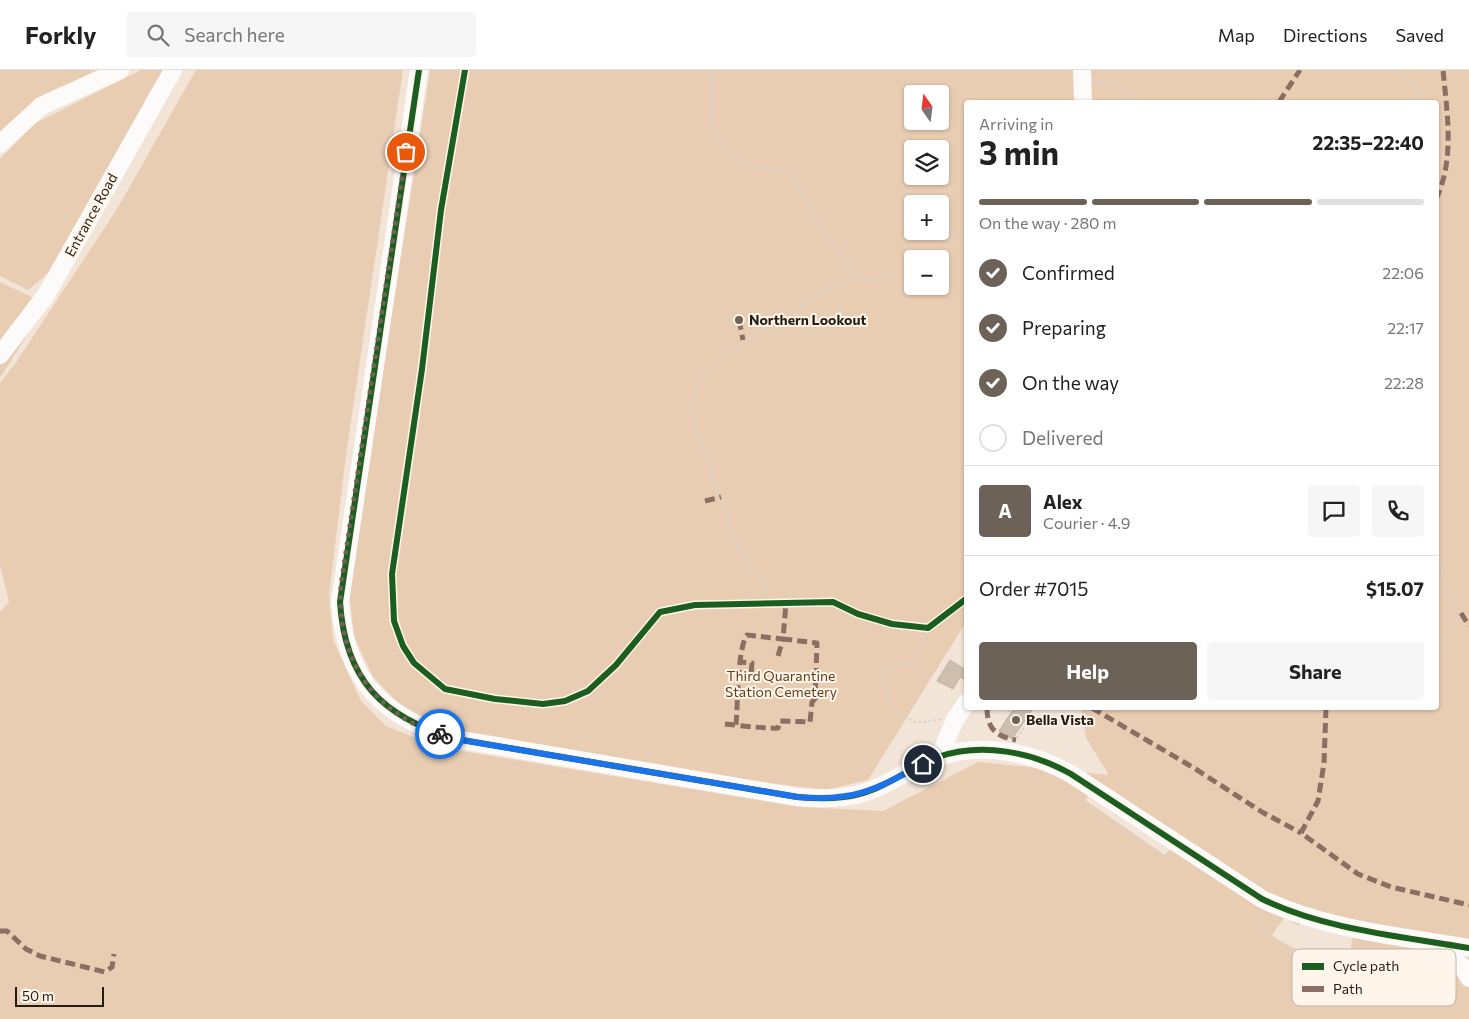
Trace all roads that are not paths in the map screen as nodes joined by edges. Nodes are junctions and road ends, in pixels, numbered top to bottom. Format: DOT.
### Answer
graph roads {
  1 [pos="120,70"];
  2 [pos="173,70"];
  3 [pos="419,70"];
  4 [pos="1082,76"];
  5 [pos="1083,100"];
  6 [pos="0,144"];
  7 [pos="0,355"];
  8 [pos="964,706"];
  9 [pos="939,757"];
  10 [pos="1428,941"];
  11 [pos="1469,948"];
  12 [pos="1439,949"];
  13 [pos="1456,962"];
  14 [pos="1469,978"];
  1 -- 6 [label="street"];
  2 -- 7 [label="street, Entrance Road"];
  3 -- 9 [label="street"];
  4 -- 5 [label="street"];
  8 -- 9 [label="street"];
  9 -- 10 [label="street"];
  10 -- 11 [label="street"];
  10 -- 12 [label="street"];
  13 -- 14 [label="street"];
}
